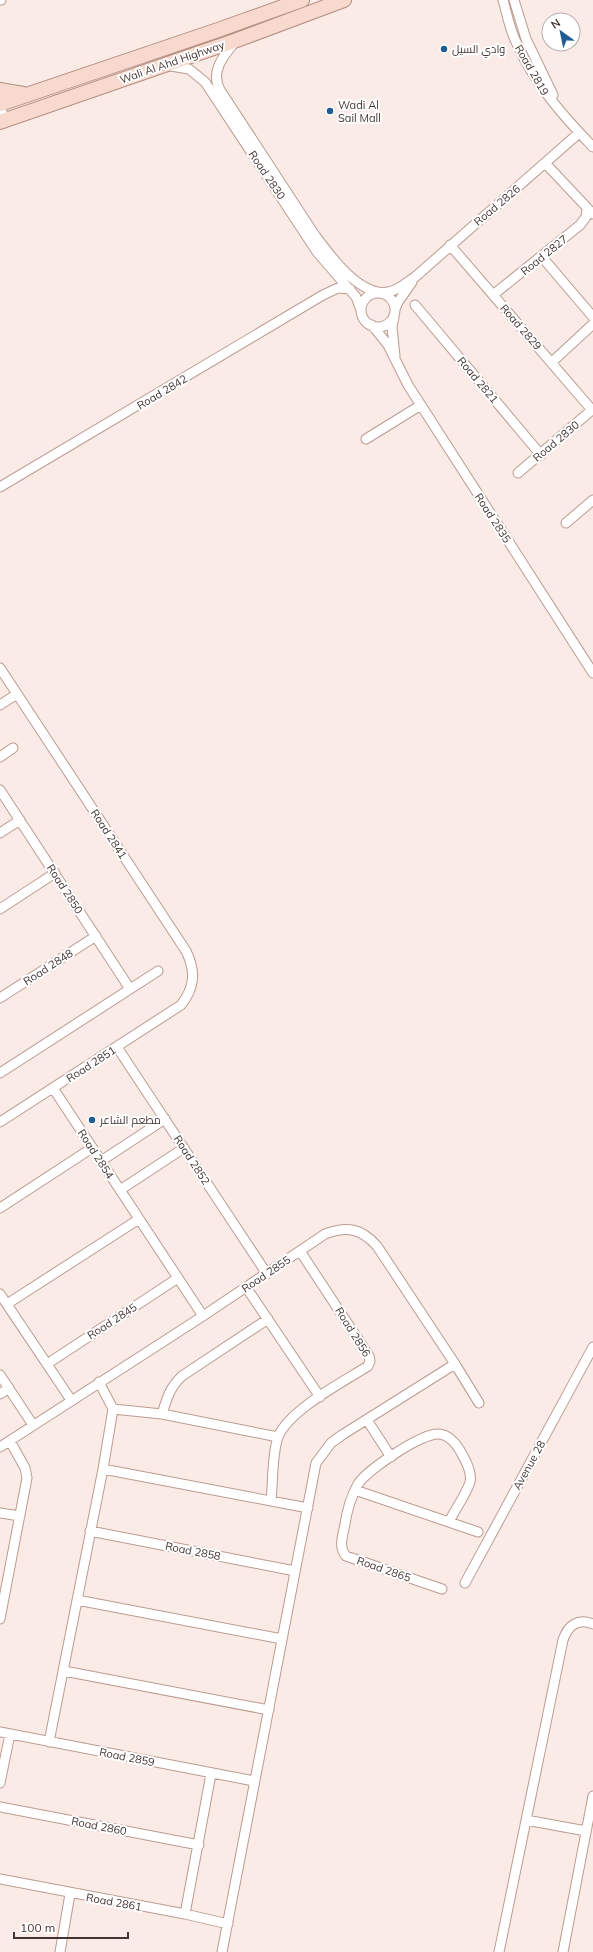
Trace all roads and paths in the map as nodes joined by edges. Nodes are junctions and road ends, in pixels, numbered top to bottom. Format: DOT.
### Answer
graph roads {
  1 [pos="302,0"];
  2 [pos="344,0"];
  3 [pos="503,0"];
  4 [pos="514,0"];
  5 [pos="526,39"];
  6 [pos="237,40"];
  7 [pos="516,43"];
  8 [pos="532,65"];
  9 [pos="157,66"];
  10 [pos="0,90"];
  11 [pos="27,94"];
  12 [pos="0,104"];
  13 [pos="2,118"];
  14 [pos="579,133"];
  15 [pos="593,147"];
  16 [pos="546,164"];
  17 [pos="590,212"];
  18 [pos="450,245"];
  19 [pos="542,257"];
  20 [pos="341,273"];
  21 [pos="415,277"];
  22 [pos="350,289"];
  23 [pos="380,293"];
  24 [pos="323,295"];
  25 [pos="493,295"];
  26 [pos="415,304"];
  27 [pos="361,310"];
  28 [pos="395,311"];
  29 [pos="593,317"];
  30 [pos="593,324"];
  31 [pos="372,325"];
  32 [pos="396,362"];
  33 [pos="552,362"];
  34 [pos="421,405"];
  35 [pos="593,410"];
  36 [pos="366,439"];
  37 [pos="541,455"];
  38 [pos="518,473"];
  39 [pos="0,487"];
  40 [pos="591,506"];
  41 [pos="566,523"];
  42 [pos="0,668"];
  43 [pos="593,673"];
  44 [pos="17,694"];
  45 [pos="0,705"];
  46 [pos="13,748"];
  47 [pos="0,757"];
  48 [pos="0,790"];
  49 [pos="20,820"];
  50 [pos="0,834"];
  51 [pos="55,873"];
  52 [pos="0,909"];
  53 [pos="96,936"];
  54 [pos="158,971"];
  55 [pos="130,988"];
  56 [pos="0,998"];
  57 [pos="181,1006"];
  58 [pos="117,1047"];
  59 [pos="0,1073"];
  60 [pos="53,1088"];
  61 [pos="165,1119"];
  62 [pos="0,1122"];
  63 [pos="92,1148"];
  64 [pos="184,1148"];
  65 [pos="101,1162"];
  66 [pos="120,1190"];
  67 [pos="0,1208"];
  68 [pos="139,1219"];
  69 [pos="300,1251"];
  70 [pos="267,1274"];
  71 [pos="178,1278"];
  72 [pos="246,1287"];
  73 [pos="0,1294"];
  74 [pos="7,1304"];
  75 [pos="203,1316"];
  76 [pos="268,1319"];
  77 [pos="593,1347"];
  78 [pos="47,1364"];
  79 [pos="455,1364"];
  80 [pos="0,1375"];
  81 [pos="99,1382"];
  82 [pos="9,1388"];
  83 [pos="0,1394"];
  84 [pos="320,1397"];
  85 [pos="71,1400"];
  86 [pos="479,1403"];
  87 [pos="113,1409"];
  88 [pos="162,1414"];
  89 [pos="367,1420"];
  90 [pos="33,1425"];
  91 [pos="278,1438"];
  92 [pos="10,1441"];
  93 [pos="0,1447"];
  94 [pos="391,1457"];
  95 [pos="103,1469"];
  96 [pos="355,1490"];
  97 [pos="271,1501"];
  98 [pos="308,1508"];
  99 [pos="0,1513"];
  100 [pos="20,1516"];
  101 [pos="449,1522"];
  102 [pos="90,1531"];
  103 [pos="478,1532"];
  104 [pos="295,1571"];
  105 [pos="464,1583"];
  106 [pos="3,1585"];
  107 [pos="442,1589"];
  108 [pos="77,1600"];
  109 [pos="0,1619"];
  110 [pos="593,1624"];
  111 [pos="282,1639"];
  112 [pos="64,1671"];
  113 [pos="269,1710"];
  114 [pos="0,1732"];
  115 [pos="10,1734"];
  116 [pos="49,1742"];
  117 [pos="211,1774"];
  118 [pos="254,1781"];
  119 [pos="0,1783"];
  120 [pos="593,1796"];
  121 [pos="0,1807"];
  122 [pos="526,1820"];
  123 [pos="586,1831"];
  124 [pos="199,1845"];
  125 [pos="1,1882"];
  126 [pos="70,1894"];
  127 [pos="185,1914"];
  128 [pos="228,1924"];
  129 [pos="60,1952"];
  130 [pos="222,1952"];
  131 [pos="499,1952"];
  132 [pos="563,1952"];
  1 -- 11 [label="main road, Wali Al Ahd Highway"];
  2 -- 6 [label="main road, Wali Al Ahd Highway"];
  3 -- 7 [label="street, Road 2819"];
  4 -- 5 [label="street, Road 2819"];
  5 -- 7 [label="street"];
  5 -- 8 [label="street, Road 2819"];
  6 -- 9 [label="main road, Wali Al Ahd Highway"];
  6 -- 20 [label="street, Road 2830"];
  7 -- 8 [label="street, Road 2819"];
  8 -- 14 [label="street, Road 2819"];
  9 -- 13 [label="main road, Wali Al Ahd Highway"];
  9 -- 20 [label="street, Road 2830"];
  10 -- 11 [label="main road"];
  11 -- 12 [label="main road, Wali Al Ahd Highway"];
  14 -- 15 [label="street, Road 2819"];
  14 -- 16 [label="street, Road 2826"];
  16 -- 17 [label="street"];
  16 -- 18 [label="street, Road 2826"];
  17 -- 19 [label="street, Road 2827"];
  18 -- 21 [label="street, Road 2826"];
  18 -- 25 [label="street, Road 2829"];
  19 -- 25 [label="street, Road 2827"];
  19 -- 29 [label="street"];
  20 -- 22 [label="street, Road 2830"];
  20 -- 23 [label="street, Road 2830"];
  20 -- 24 [label="street, Road 2842"];
  21 -- 23 [label="street, Road 2826"];
  21 -- 28 [label="street, Road 2826"];
  22 -- 24 [label="street, Road 2842"];
  22 -- 27 [label="street, Road 2830"];
  23 -- 27 [label="street"];
  23 -- 28 [label="street"];
  24 -- 39 [label="street, Road 2842"];
  25 -- 33 [label="street, Road 2829"];
  26 -- 37 [label="street, Road 2821"];
  27 -- 31 [label="street"];
  28 -- 31 [label="street"];
  28 -- 32 [label="street, Road 2835"];
  30 -- 33 [label="street"];
  31 -- 32 [label="street, Road 2835"];
  32 -- 34 [label="street, Road 2835"];
  33 -- 35 [label="street, Road 2829"];
  34 -- 36 [label="street"];
  34 -- 43 [label="street, Road 2835"];
  35 -- 37 [label="street, Road 2830"];
  37 -- 38 [label="street, Road 2830"];
  40 -- 41 [label="street"];
  42 -- 44 [label="street, Road 2841"];
  44 -- 45 [label="street"];
  44 -- 57 [label="street, Road 2841"];
  46 -- 47 [label="street"];
  48 -- 49 [label="street, Road 2850"];
  49 -- 50 [label="street"];
  49 -- 51 [label="street, Road 2850"];
  51 -- 52 [label="street"];
  51 -- 53 [label="street, Road 2850"];
  53 -- 55 [label="street, Road 2850"];
  53 -- 56 [label="street, Road 2848"];
  54 -- 55 [label="street"];
  55 -- 59 [label="street"];
  57 -- 58 [label="street, Road 2851"];
  58 -- 60 [label="street, Road 2851"];
  58 -- 61 [label="street, Road 2852"];
  60 -- 62 [label="street, Road 2851"];
  60 -- 63 [label="street, Road 2854"];
  61 -- 64 [label="street, Road 2852"];
  61 -- 65 [label="street"];
  63 -- 65 [label="street, Road 2854"];
  63 -- 67 [label="street"];
  64 -- 66 [label="street"];
  64 -- 70 [label="street, Road 2852"];
  65 -- 66 [label="street, Road 2854"];
  66 -- 68 [label="street, Road 2854"];
  68 -- 71 [label="street, Road 2854"];
  68 -- 74 [label="street"];
  69 -- 70 [label="street, Road 2855"];
  69 -- 79 [label="street, Road 2855"];
  69 -- 84 [label="street, Road 2856"];
  70 -- 72 [label="street, Road 2855"];
  71 -- 75 [label="street, Road 2854"];
  71 -- 78 [label="street, Road 2845"];
  72 -- 75 [label="street, Road 2855"];
  72 -- 76 [label="street"];
  73 -- 74 [label="street"];
  74 -- 78 [label="street"];
  75 -- 81 [label="street, Road 2855"];
  76 -- 84 [label="street"];
  76 -- 88 [label="street"];
  77 -- 105 [label="street, Avenue 28"];
  78 -- 85 [label="street"];
  79 -- 86 [label="street, Road 2855"];
  79 -- 89 [label="street"];
  80 -- 82 [label="street"];
  81 -- 85 [label="street, Road 2855"];
  81 -- 87 [label="street"];
  82 -- 83 [label="street"];
  82 -- 90 [label="street"];
  84 -- 91 [label="street, Road 2856"];
  85 -- 90 [label="street, Road 2855"];
  87 -- 88 [label="street"];
  87 -- 95 [label="street"];
  88 -- 91 [label="street"];
  89 -- 94 [label="street"];
  89 -- 98 [label="street"];
  90 -- 92 [label="street, Road 2855"];
  91 -- 97 [label="street, Road 2856"];
  92 -- 93 [label="street, Road 2855"];
  92 -- 100 [label="street"];
  94 -- 96 [label="street, Road 2865"];
  94 -- 101 [label="street, Road 2865"];
  95 -- 97 [label="street"];
  95 -- 102 [label="street"];
  96 -- 101 [label="street"];
  96 -- 107 [label="street, Road 2865"];
  97 -- 98 [label="street"];
  98 -- 104 [label="street"];
  99 -- 100 [label="street"];
  100 -- 106 [label="street"];
  101 -- 103 [label="street"];
  102 -- 104 [label="street, Road 2858"];
  102 -- 108 [label="street"];
  104 -- 111 [label="street"];
  106 -- 109 [label="street"];
  108 -- 111 [label="street"];
  108 -- 112 [label="street"];
  110 -- 122 [label="street"];
  111 -- 113 [label="street"];
  112 -- 113 [label="street"];
  112 -- 116 [label="street"];
  113 -- 118 [label="street"];
  114 -- 115 [label="street, Road 2859"];
  115 -- 116 [label="street, Road 2859"];
  115 -- 119 [label="street"];
  116 -- 117 [label="street, Road 2859"];
  117 -- 118 [label="street, Road 2859"];
  117 -- 124 [label="street"];
  118 -- 128 [label="street"];
  120 -- 123 [label="street"];
  121 -- 124 [label="street, Road 2860"];
  122 -- 123 [label="street"];
  122 -- 131 [label="street"];
  123 -- 132 [label="street"];
  124 -- 127 [label="street"];
  125 -- 126 [label="street, Road 2861"];
  126 -- 127 [label="street, Road 2861"];
  126 -- 129 [label="street"];
  127 -- 128 [label="street, Road 2861"];
  128 -- 130 [label="street"];
}
